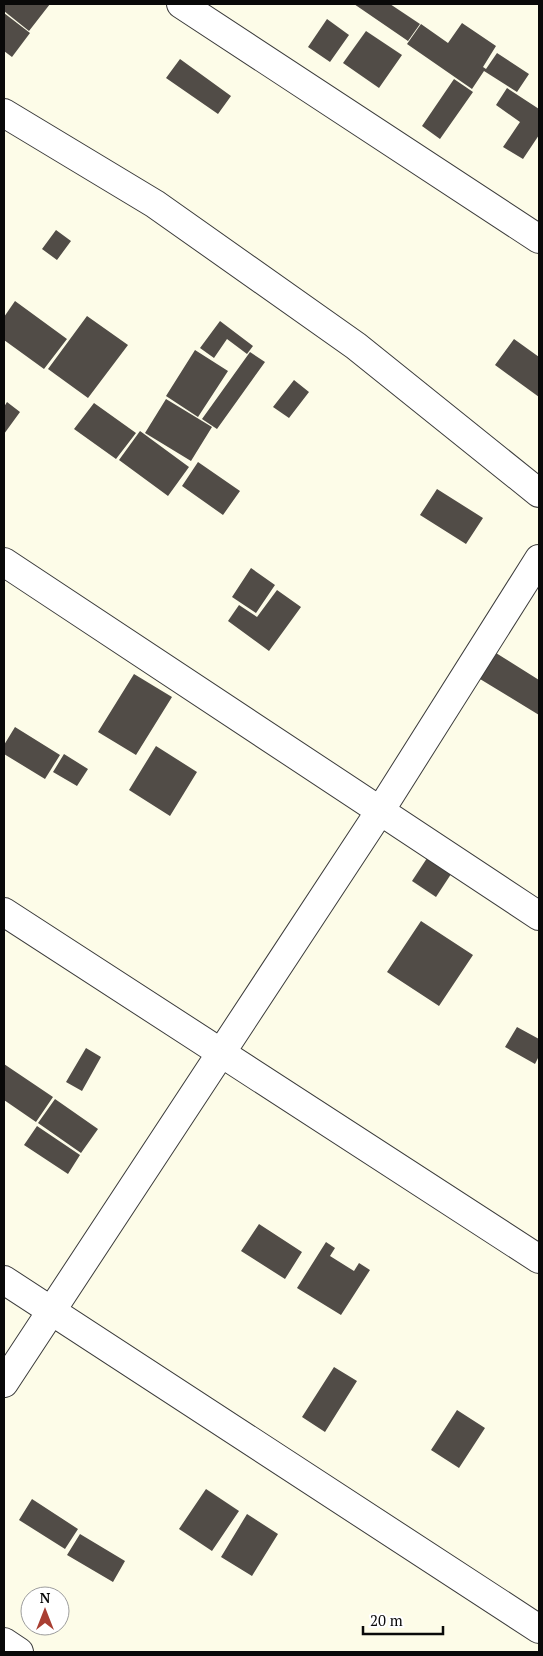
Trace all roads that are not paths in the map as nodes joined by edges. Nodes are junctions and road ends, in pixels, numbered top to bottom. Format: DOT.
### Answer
graph roads {
  1 [pos="181,4"];
  2 [pos="4,113"];
  3 [pos="539,239"];
  4 [pos="539,493"];
  5 [pos="539,559"];
  6 [pos="4,562"];
  7 [pos="380,811"];
  8 [pos="4,912"];
  9 [pos="539,916"];
  10 [pos="221,1052"];
  11 [pos="539,1259"];
  12 [pos="4,1280"];
  13 [pos="51,1311"];
  14 [pos="4,1383"];
  15 [pos="539,1629"];
  16 [pos="4,1642"];
  17 [pos="19,1652"];
  1 -- 3 [label="street"];
  2 -- 4 [label="street"];
  5 -- 7 [label="street"];
  6 -- 7 [label="street"];
  7 -- 9 [label="street"];
  7 -- 10 [label="street"];
  8 -- 10 [label="street"];
  10 -- 11 [label="street"];
  10 -- 13 [label="street"];
  12 -- 13 [label="street"];
  13 -- 14 [label="street"];
  13 -- 15 [label="street"];
  16 -- 17 [label="street"];
}
